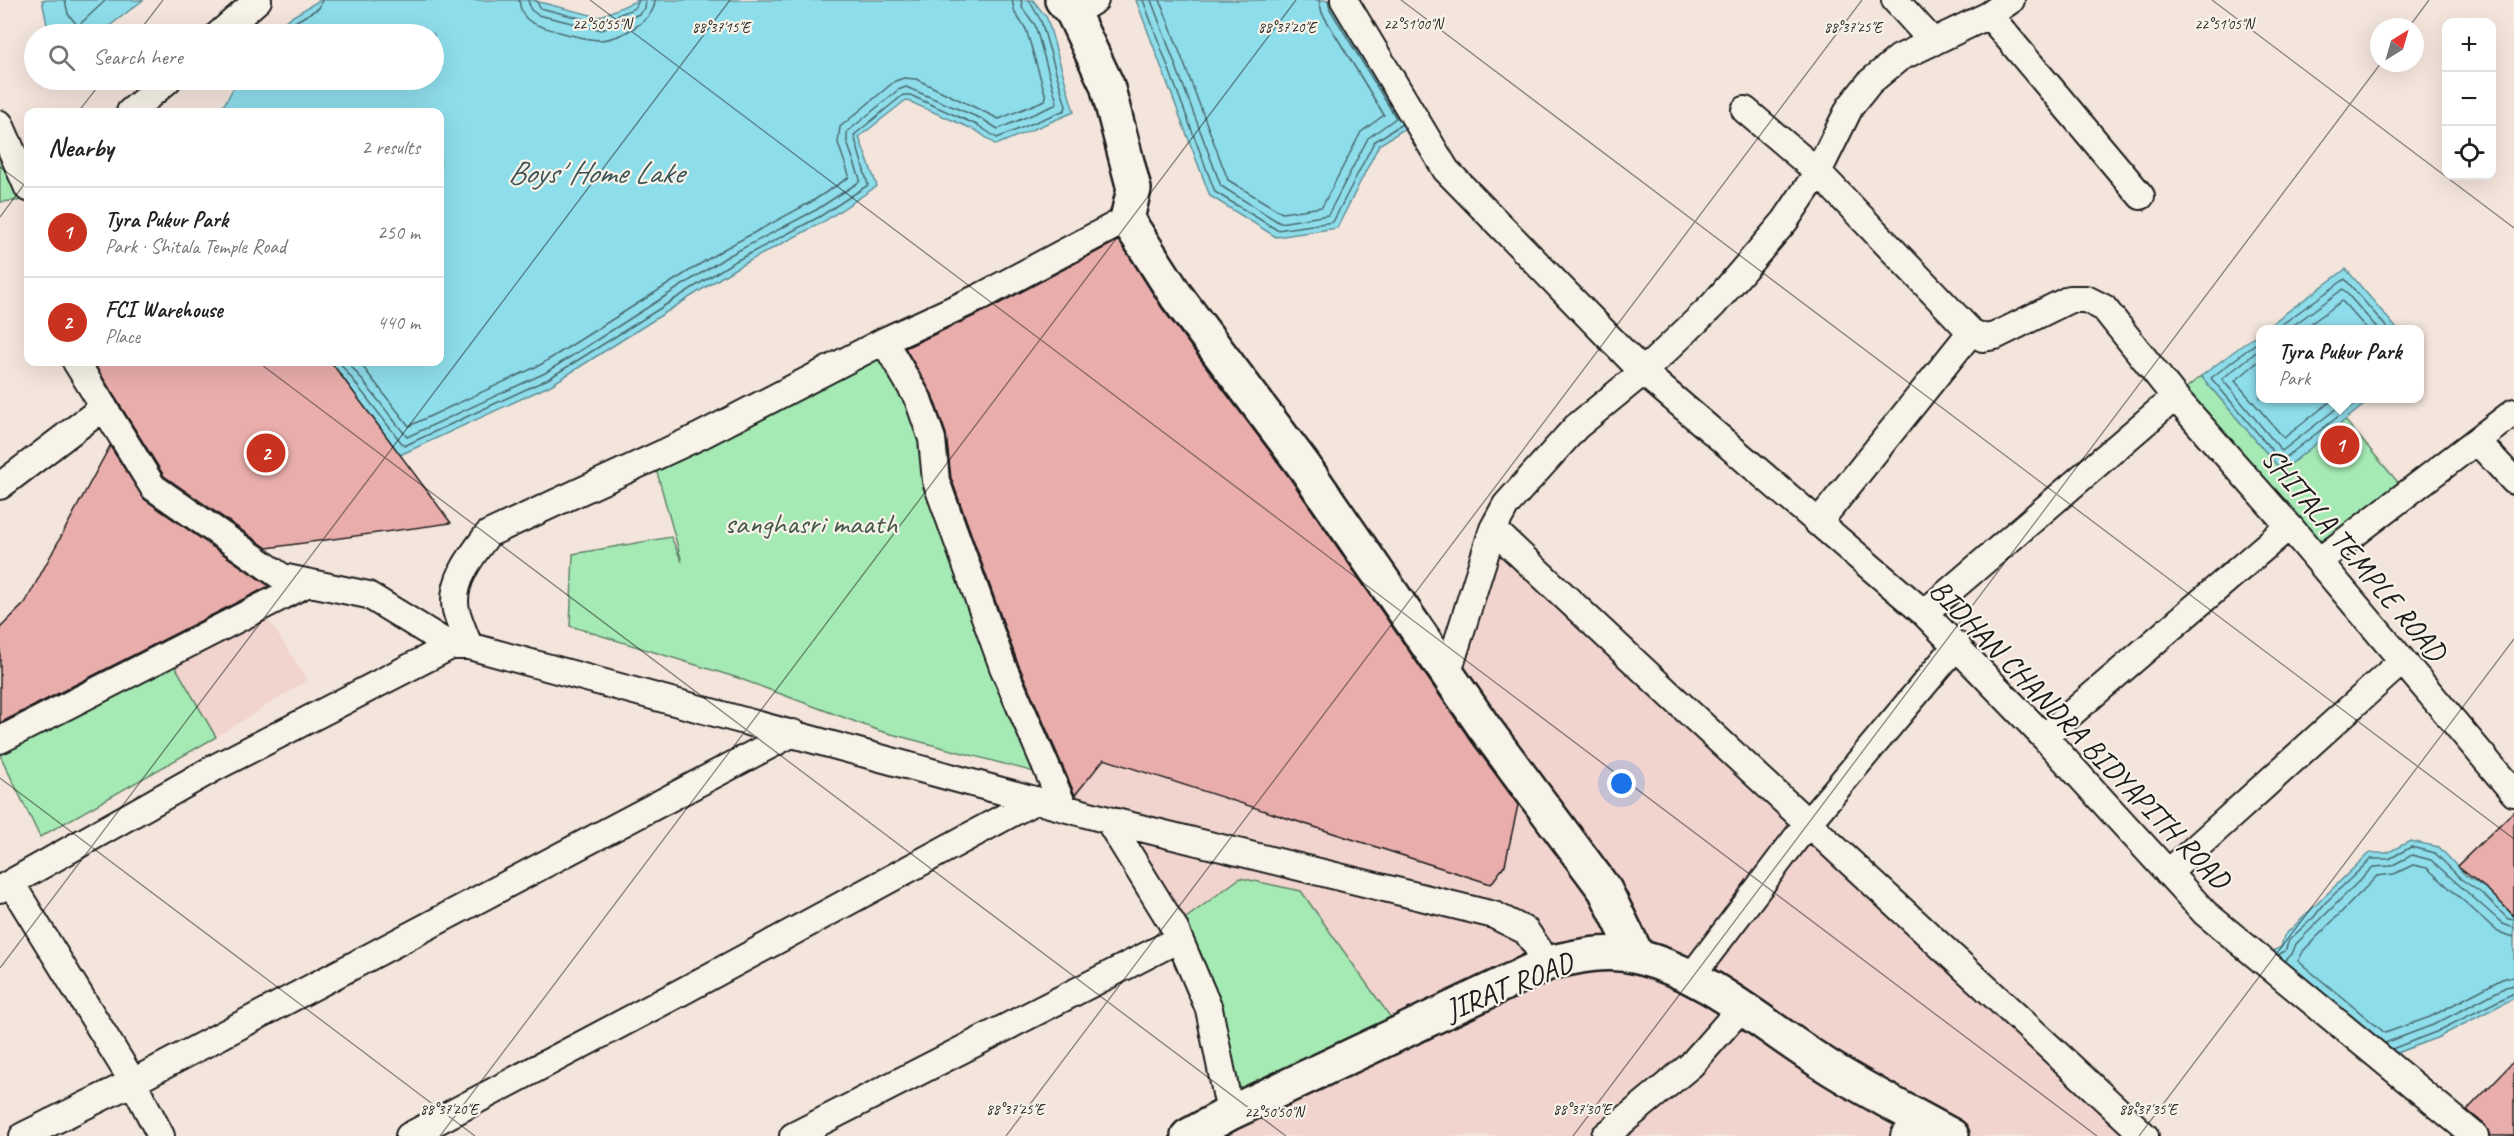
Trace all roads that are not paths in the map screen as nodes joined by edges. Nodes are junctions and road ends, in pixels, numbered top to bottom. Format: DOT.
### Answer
graph roads {
  1 [pos="258,0"];
  2 [pos="1344,0"];
  3 [pos="1895,0"];
  4 [pos="2011,0"];
  5 [pos="1077,4"];
  6 [pos="1989,15"];
  7 [pos="230,24"];
  8 [pos="1933,42"];
  9 [pos="156,90"];
  10 [pos="135,108"];
  11 [pos="1745,110"];
  12 [pos="0,124"];
  13 [pos="1818,171"];
  14 [pos="24,179"];
  15 [pos="2141,196"];
  16 [pos="1127,219"];
  17 [pos="1971,332"];
  18 [pos="884,341"];
  19 [pos="78,366"];
  20 [pos="1643,372"];
  21 [pos="2175,397"];
  22 [pos="104,408"];
  23 [pos="2514,412"];
  24 [pos="2476,441"];
  25 [pos="2514,481"];
  26 [pos="0,486"];
  27 [pos="1818,523"];
  28 [pos="2289,526"];
  29 [pos="1493,529"];
  30 [pos="2319,561"];
  31 [pos="308,583"];
  32 [pos="1924,613"];
  33 [pos="1957,645"];
  34 [pos="460,646"];
  35 [pos="2402,661"];
  36 [pos="1448,672"];
  37 [pos="793,733"];
  38 [pos="2043,737"];
  39 [pos="0,740"];
  40 [pos="2514,793"];
  41 [pos="1036,800"];
  42 [pos="1064,808"];
  43 [pos="1108,820"];
  44 [pos="1808,824"];
  45 [pos="2168,873"];
  46 [pos="5,886"];
  47 [pos="1179,939"];
  48 [pos="1638,957"];
  49 [pos="1548,963"];
  50 [pos="1691,977"];
  51 [pos="1741,1008"];
  52 [pos="133,1082"];
  53 [pos="1230,1113"];
  54 [pos="1914,1128"];
  55 [pos="23,1136"];
  56 [pos="161,1136"];
  57 [pos="409,1136"];
  58 [pos="793,1136"];
  59 [pos="1188,1136"];
  60 [pos="1605,1136"];
  61 [pos="1952,1136"];
  62 [pos="2145,1136"];
  63 [pos="2475,1136"];
  1 -- 7 [label="street"];
  2 -- 20 [label="street, BIDHAN CHANDRA BIDYAPITH ROAD"];
  3 -- 8 [label="street"];
  4 -- 6 [label="street"];
  5 -- 16 [label="street"];
  6 -- 8 [label="street"];
  6 -- 15 [label="street"];
  8 -- 13 [label="street"];
  9 -- 10 [label="street"];
  11 -- 13 [label="street"];
  12 -- 14 [label="street"];
  13 -- 17 [label="street"];
  13 -- 20 [label="street"];
  16 -- 18 [label="street"];
  16 -- 36 [label="street"];
  17 -- 21 [label="street, SHITALA TEMPLE ROAD"];
  17 -- 27 [label="street"];
  18 -- 34 [label="street"];
  18 -- 42 [label="street"];
  19 -- 22 [label="street"];
  20 -- 27 [label="street, BIDHAN CHANDRA BIDYAPITH ROAD"];
  20 -- 29 [label="street"];
  21 -- 28 [label="street, SHITALA TEMPLE ROAD"];
  21 -- 32 [label="street"];
  22 -- 26 [label="street"];
  22 -- 31 [label="street"];
  23 -- 24 [label="street"];
  24 -- 25 [label="street"];
  24 -- 30 [label="street"];
  27 -- 32 [label="street, BIDHAN CHANDRA BIDYAPITH ROAD"];
  28 -- 30 [label="street, SHITALA TEMPLE ROAD"];
  28 -- 38 [label="street"];
  29 -- 36 [label="street"];
  29 -- 44 [label="street"];
  30 -- 35 [label="street, SHITALA TEMPLE ROAD"];
  31 -- 34 [label="street"];
  31 -- 39 [label="street"];
  32 -- 33 [label="street, BIDHAN CHANDRA BIDYAPITH ROAD"];
  33 -- 38 [label="street, BIDHAN CHANDRA BIDYAPITH ROAD"];
  33 -- 44 [label="street"];
  34 -- 37 [label="street"];
  34 -- 46 [label="street"];
  35 -- 40 [label="street, SHITALA TEMPLE ROAD"];
  35 -- 45 [label="street"];
  36 -- 48 [label="street"];
  37 -- 41 [label="street"];
  37 -- 52 [label="street"];
  38 -- 45 [label="street, BIDHAN CHANDRA BIDYAPITH ROAD"];
  41 -- 42 [label="street"];
  41 -- 57 [label="street"];
  42 -- 43 [label="street"];
  43 -- 47 [label="street"];
  43 -- 49 [label="street"];
  44 -- 50 [label="street"];
  44 -- 62 [label="street"];
  45 -- 63 [label="street, BIDHAN CHANDRA BIDYAPITH ROAD"];
  46 -- 52 [label="street"];
  47 -- 53 [label="street"];
  47 -- 58 [label="street"];
  48 -- 49 [label="street, JIRAT ROAD"];
  48 -- 50 [label="street, JIRAT ROAD"];
  49 -- 53 [label="street, JIRAT ROAD"];
  50 -- 51 [label="street, JIRAT ROAD"];
  51 -- 54 [label="street, JIRAT ROAD"];
  51 -- 60 [label="street"];
  52 -- 55 [label="street"];
  52 -- 56 [label="street"];
  53 -- 59 [label="street, JIRAT ROAD"];
  54 -- 61 [label="street, JIRAT ROAD"];
}
